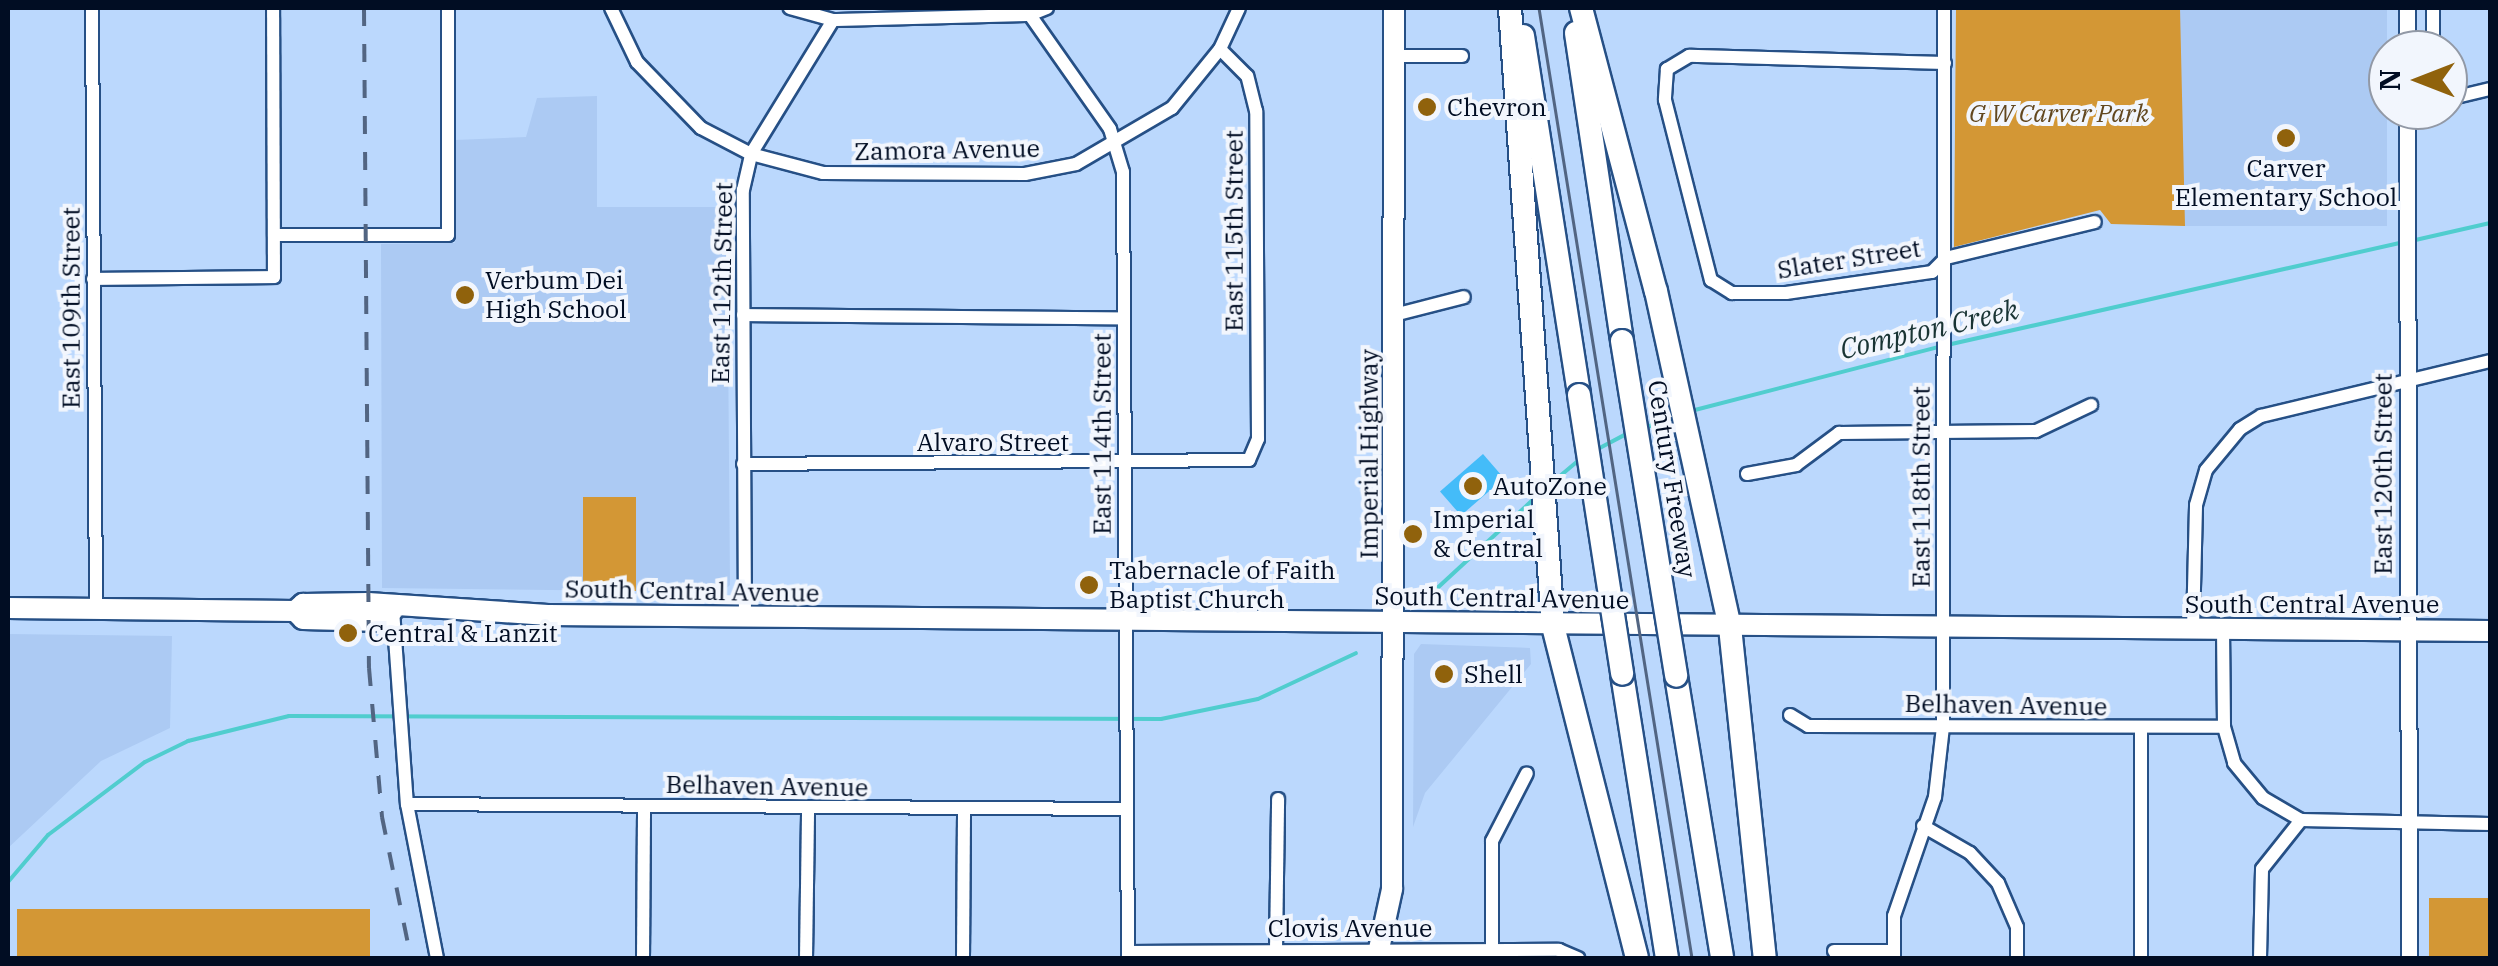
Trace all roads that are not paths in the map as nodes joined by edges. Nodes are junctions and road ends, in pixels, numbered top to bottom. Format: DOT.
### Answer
graph roads {
  1 [pos="92,8"];
  2 [pos="273,8"];
  3 [pos="448,8"];
  4 [pos="611,8"];
  5 [pos="790,8"];
  6 [pos="1047,8"];
  7 [pos="1239,8"];
  8 [pos="1394,8"];
  9 [pos="1510,8"];
  10 [pos="1518,8"];
  11 [pos="1572,8"];
  12 [pos="1581,8"];
  13 [pos="1944,8"];
  14 [pos="1030,15"];
  15 [pos="833,20"];
  16 [pos="1220,49"];
  17 [pos="1394,56"];
  18 [pos="1462,56"];
  19 [pos="1944,63"];
  20 [pos="2406,130"];
  21 [pos="1118,146"];
  22 [pos="751,154"];
  23 [pos="2095,222"];
  24 [pos="274,235"];
  25 [pos="1946,258"];
  26 [pos="93,279"];
  27 [pos="1464,297"];
  28 [pos="743,315"];
  29 [pos="1394,315"];
  30 [pos="1124,318"];
  31 [pos="2490,360"];
  32 [pos="2408,380"];
  33 [pos="2091,405"];
  34 [pos="1943,431"];
  35 [pos="743,464"];
  36 [pos="1125,465"];
  37 [pos="1242,465"];
  38 [pos="1747,474"];
  39 [pos="8,608"];
  40 [pos="96,608"];
  41 [pos="394,610"];
  42 [pos="745,618"];
  43 [pos="1126,620"];
  44 [pos="1394,621"];
  45 [pos="1552,626"];
  46 [pos="1730,627"];
  47 [pos="1943,628"];
  48 [pos="2193,629"];
  49 [pos="2223,629"];
  50 [pos="2408,630"];
  51 [pos="2490,630"];
  52 [pos="1790,714"];
  53 [pos="1943,727"];
  54 [pos="2224,728"];
  55 [pos="2141,730"];
  56 [pos="1526,773"];
  57 [pos="1278,799"];
  58 [pos="407,804"];
  59 [pos="644,807"];
  60 [pos="808,809"];
  61 [pos="964,810"];
  62 [pos="1127,810"];
  63 [pos="2409,819"];
  64 [pos="2301,820"];
  65 [pos="2490,824"];
  66 [pos="1923,826"];
  67 [pos="1276,950"];
  68 [pos="1492,951"];
  69 [pos="1834,951"];
  70 [pos="1378,954"];
  71 [pos="1128,955"];
  72 [pos="1454,955"];
  73 [pos="1575,955"];
  74 [pos="1894,955"];
  75 [pos="437,958"];
  76 [pos="643,958"];
  77 [pos="806,958"];
  78 [pos="963,958"];
  79 [pos="1636,958"];
  80 [pos="1667,958"];
  81 [pos="1722,958"];
  82 [pos="1765,958"];
  83 [pos="2017,958"];
  84 [pos="2140,958"];
  85 [pos="2260,958"];
  86 [pos="2409,958"];
  1 -- 26 [label="street, East 109th Street"];
  2 -- 24 [label="street"];
  3 -- 24 [label="street"];
  4 -- 22 [label="street, Zamora Avenue"];
  5 -- 15 [label="street"];
  6 -- 14 [label="street"];
  7 -- 16 [label="street"];
  8 -- 17 [label="main road, Imperial Highway"];
  9 -- 45 [label="highway"];
  10 -- 80 [label="highway, bridge"];
  11 -- 81 [label="highway, Century Freeway, bridge"];
  12 -- 46 [label="highway"];
  13 -- 19 [label="street, East 118th Street"];
  14 -- 15 [label="street"];
  14 -- 21 [label="street"];
  15 -- 22 [label="street, East 112th Street"];
  16 -- 21 [label="street, Zamora Avenue"];
  16 -- 37 [label="street, East 115th Street"];
  17 -- 18 [label="street"];
  17 -- 29 [label="main road, Imperial Highway"];
  19 -- 25 [label="street, East 118th Street"];
  19 -- 25 [label="street, Slater Street"];
  20 -- 32 [label="street, East 120th Street"];
  21 -- 22 [label="street, Zamora Avenue"];
  21 -- 30 [label="street, East 114th Street"];
  22 -- 28 [label="street, East 112th Street"];
  23 -- 25 [label="street, Slater Street"];
  24 -- 26 [label="street"];
  25 -- 34 [label="street, East 118th Street"];
  26 -- 40 [label="street, East 109th Street"];
  27 -- 29 [label="street"];
  28 -- 30 [label="street"];
  28 -- 35 [label="street, East 112th Street"];
  29 -- 44 [label="main road, Imperial Highway"];
  30 -- 36 [label="street, East 114th Street"];
  31 -- 32 [label="street"];
  32 -- 48 [label="street"];
  32 -- 50 [label="street, East 120th Street"];
  33 -- 34 [label="street"];
  34 -- 38 [label="street"];
  34 -- 47 [label="street, East 118th Street"];
  35 -- 36 [label="street, Alvaro Street"];
  35 -- 42 [label="street, East 112th Street"];
  36 -- 37 [label="street, Alvaro Street"];
  36 -- 43 [label="street, East 114th Street"];
  39 -- 40 [label="main road, South Central Avenue"];
  40 -- 41 [label="main road, South Central Avenue"];
  41 -- 42 [label="main road, South Central Avenue"];
  41 -- 58 [label="street"];
  42 -- 43 [label="main road, South Central Avenue"];
  43 -- 44 [label="main road, South Central Avenue"];
  43 -- 62 [label="street, East 114th Street"];
  44 -- 45 [label="main road, South Central Avenue"];
  44 -- 70 [label="main road, Imperial Highway"];
  45 -- 46 [label="main road, South Central Avenue"];
  45 -- 79 [label="highway"];
  46 -- 47 [label="main road, South Central Avenue"];
  46 -- 82 [label="highway"];
  47 -- 48 [label="main road, South Central Avenue"];
  47 -- 53 [label="street, East 118th Street"];
  48 -- 49 [label="main road, South Central Avenue"];
  49 -- 50 [label="main road, South Central Avenue"];
  49 -- 54 [label="street"];
  50 -- 51 [label="main road, South Central Avenue"];
  50 -- 63 [label="street, East 120th Street"];
  52 -- 53 [label="street, Belhaven Avenue"];
  53 -- 55 [label="street, Belhaven Avenue"];
  53 -- 66 [label="street, East 118th Street"];
  54 -- 55 [label="street, Belhaven Avenue"];
  54 -- 64 [label="street"];
  55 -- 84 [label="street"];
  56 -- 68 [label="street"];
  57 -- 67 [label="street"];
  58 -- 59 [label="street, Belhaven Avenue"];
  58 -- 75 [label="street"];
  59 -- 60 [label="street, Belhaven Avenue"];
  59 -- 76 [label="street"];
  60 -- 61 [label="street, Belhaven Avenue"];
  60 -- 77 [label="street"];
  61 -- 62 [label="street, Belhaven Avenue"];
  61 -- 78 [label="street"];
  62 -- 71 [label="street, East 114th Street"];
  63 -- 64 [label="street"];
  63 -- 65 [label="street"];
  63 -- 86 [label="street, East 120th Street"];
  64 -- 85 [label="street"];
  66 -- 74 [label="street, East 118th Street"];
  66 -- 83 [label="street"];
  67 -- 70 [label="street, Clovis Avenue"];
  67 -- 71 [label="street, Clovis Avenue"];
  68 -- 72 [label="street, Clovis Avenue"];
  68 -- 73 [label="street, Clovis Avenue"];
  69 -- 74 [label="street"];
  70 -- 72 [label="street, Clovis Avenue"];
}
